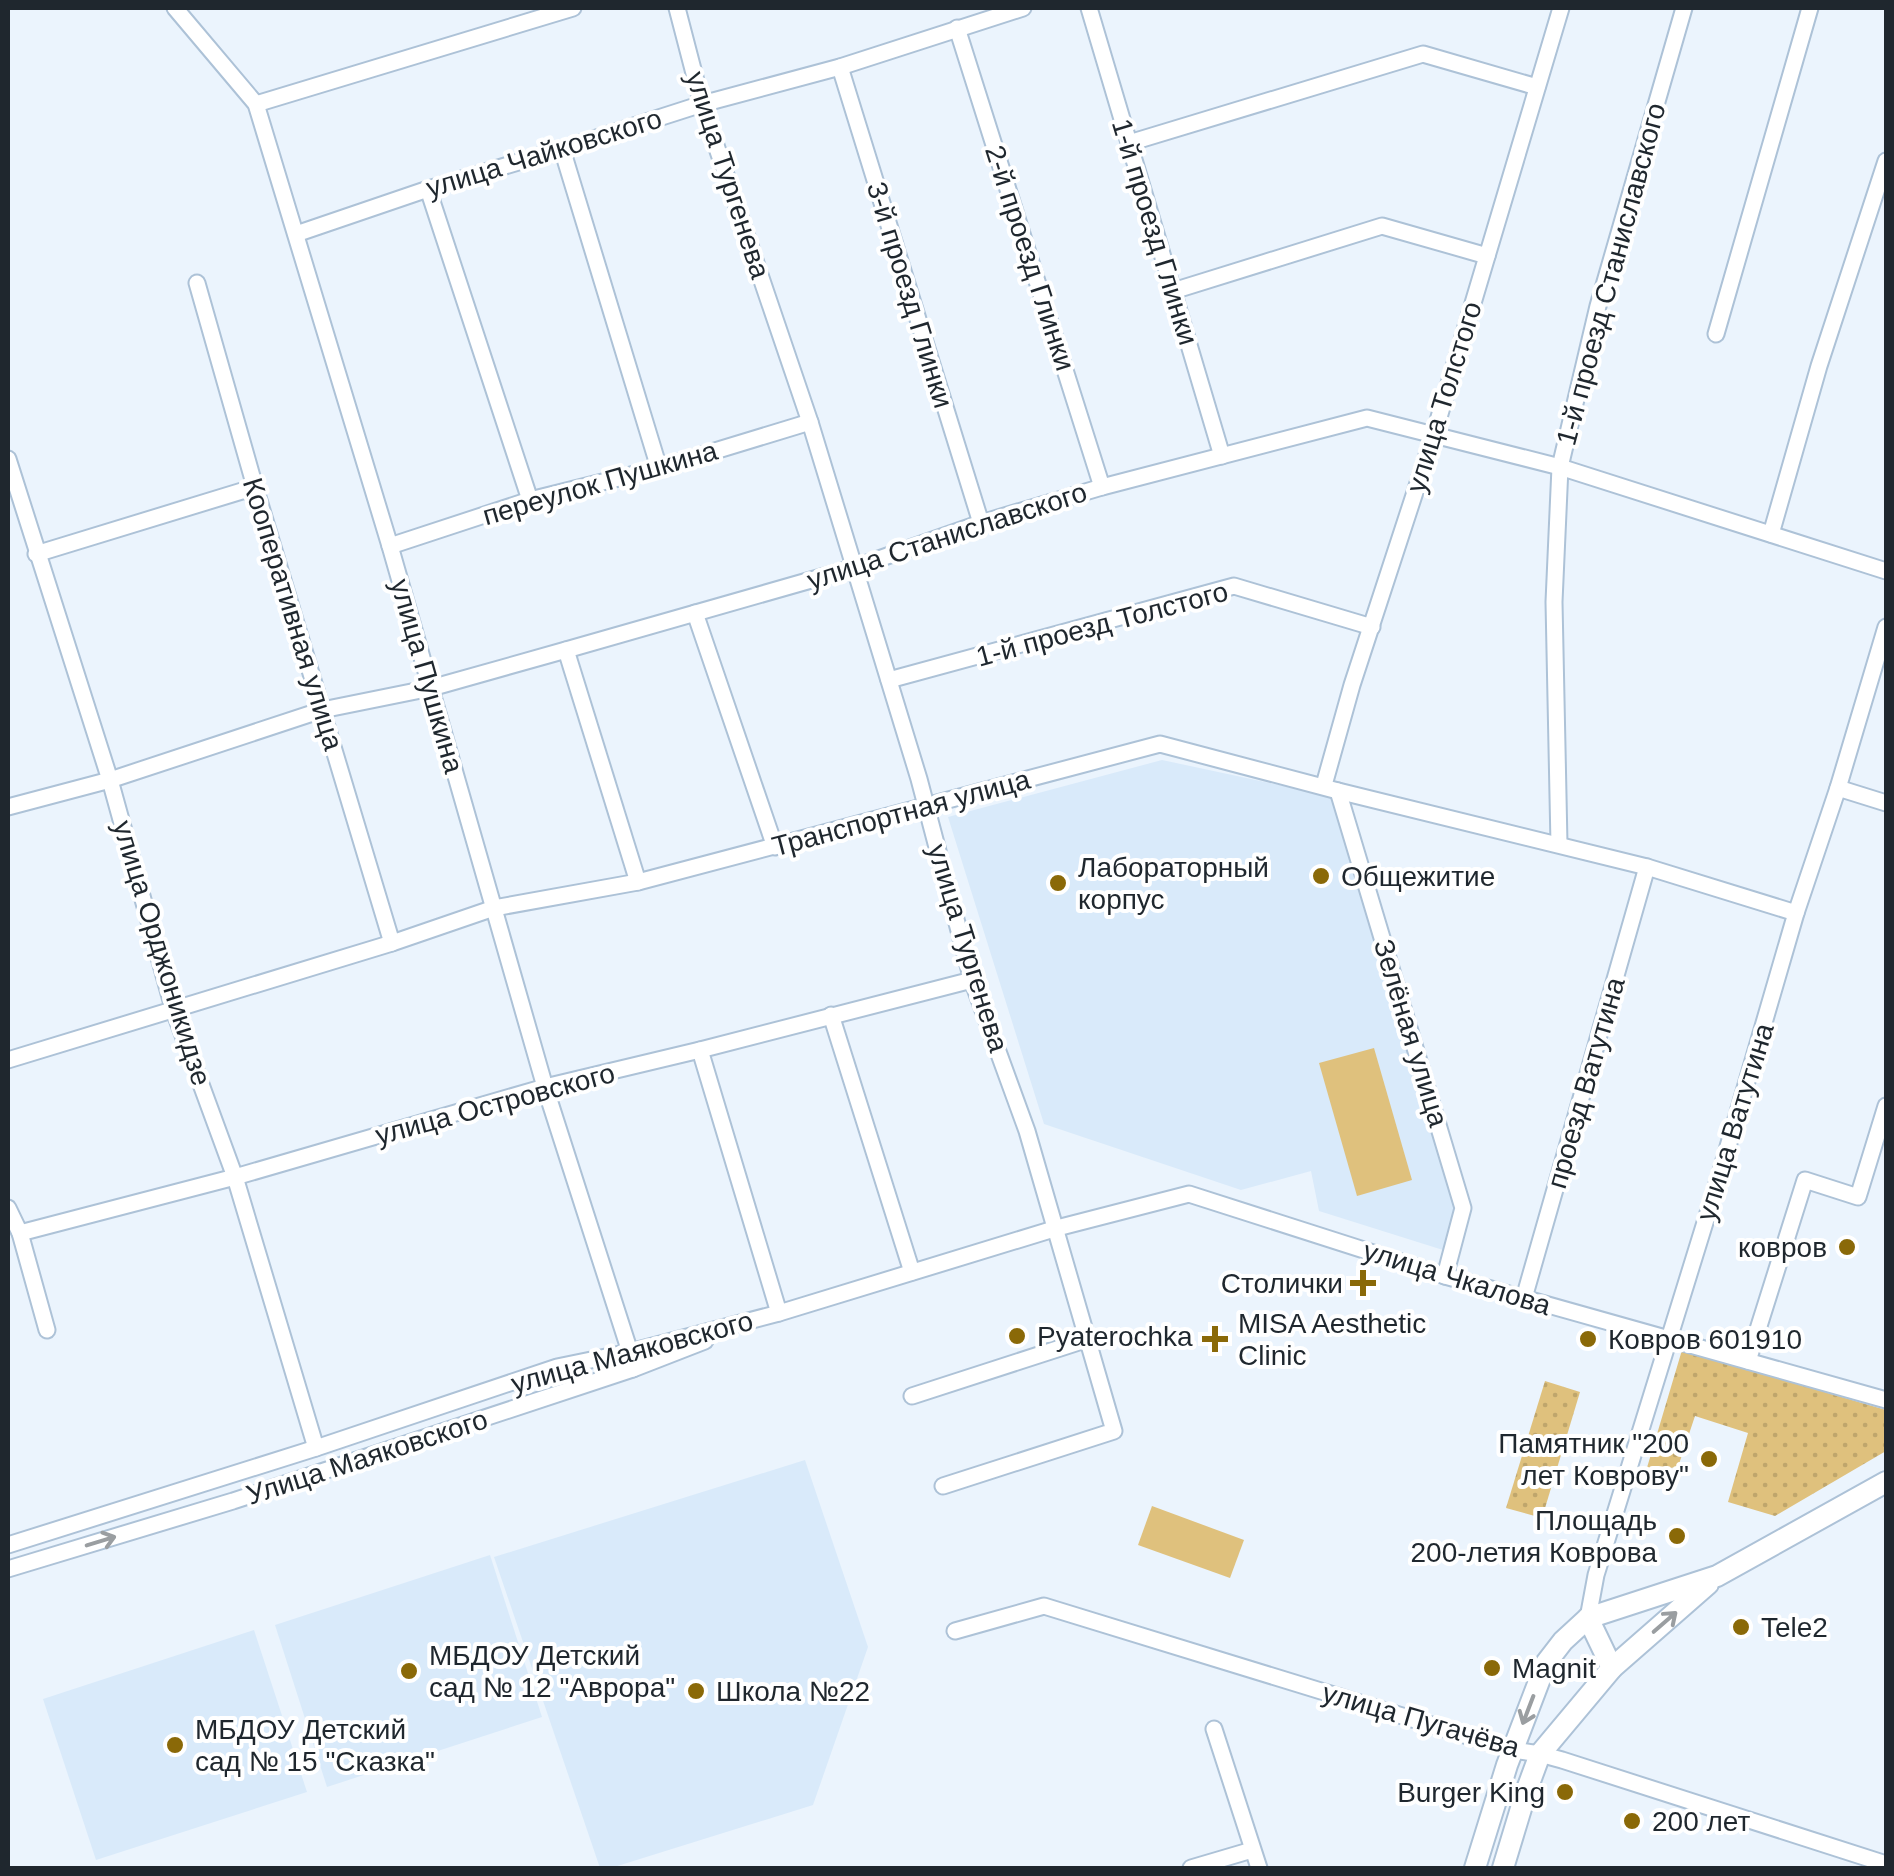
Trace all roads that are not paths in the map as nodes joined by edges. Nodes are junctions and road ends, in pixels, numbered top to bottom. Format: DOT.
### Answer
graph roads {
  1 [pos="175,8"];
  2 [pos="573,8"];
  3 [pos="677,8"];
  4 [pos="1023,8"];
  5 [pos="1089,8"];
  6 [pos="1561,8"];
  7 [pos="1684,8"];
  8 [pos="1810,8"];
  9 [pos="957,28"];
  10 [pos="840,67"];
  11 [pos="1537,87"];
  12 [pos="256,104"];
  13 [pos="702,104"];
  14 [pos="1129,143"];
  15 [pos="562,150"];
  16 [pos="1886,161"];
  17 [pos="428,189"];
  18 [pos="296,234"];
  19 [pos="1487,256"];
  20 [pos="197,283"];
  21 [pos="1173,291"];
  22 [pos="1716,334"];
  23 [pos="810,422"];
  24 [pos="1434,434"];
  25 [pos="1222,456"];
  26 [pos="8,459"];
  27 [pos="1560,467"];
  28 [pos="659,468"];
  29 [pos="1102,487"];
  30 [pos="254,488"];
  31 [pos="530,500"];
  32 [pos="981,523"];
  33 [pos="1771,534"];
  34 [pos="390,546"];
  35 [pos="36,554"];
  36 [pos="853,568"];
  37 [pos="1886,571"];
  38 [pos="695,613"];
  39 [pos="1372,627"];
  40 [pos="1886,628"];
  41 [pos="566,650"];
  42 [pos="888,680"];
  43 [pos="430,688"];
  44 [pos="322,710"];
  45 [pos="110,780"];
  46 [pos="1331,788"];
  47 [pos="1838,788"];
  48 [pos="1886,803"];
  49 [pos="8,807"];
  50 [pos="926,807"];
  51 [pos="1559,844"];
  52 [pos="775,847"];
  53 [pos="1647,867"];
  54 [pos="638,882"];
  55 [pos="494,908"];
  56 [pos="1796,913"];
  57 [pos="392,943"];
  58 [pos="972,980"];
  59 [pos="173,1008"];
  60 [pos="831,1015"];
  61 [pos="700,1050"];
  62 [pos="8,1060"];
  63 [pos="545,1087"];
  64 [pos="1886,1106"];
  65 [pos="235,1177"];
  66 [pos="8,1208"];
  67 [pos="1260,1218"];
  68 [pos="1057,1228"];
  69 [pos="20,1233"];
  70 [pos="912,1272"];
  71 [pos="1444,1276"];
  72 [pos="1524,1298"];
  73 [pos="779,1314"];
  74 [pos="47,1330"];
  75 [pos="1088,1338"];
  76 [pos="1669,1340"];
  77 [pos="632,1360"];
  78 [pos="1748,1361"];
  79 [pos="912,1396"];
  80 [pos="1886,1400"];
  81 [pos="316,1448"];
  82 [pos="1886,1482"];
  83 [pos="943,1486"];
  84 [pos="8,1546"];
  85 [pos="8,1569"];
  86 [pos="1717,1576"];
  87 [pos="1588,1618"];
  88 [pos="955,1631"];
  89 [pos="1612,1668"];
  90 [pos="1214,1728"];
  91 [pos="1513,1750"];
  92 [pos="1540,1754"];
  93 [pos="1252,1850"];
  94 [pos="1886,1864"];
  95 [pos="1191,1868"];
  96 [pos="1259,1868"];
  97 [pos="1475,1868"];
  98 [pos="1504,1868"];
  1 -- 12 [label="street, улица Пушкина"];
  2 -- 12 [label="street"];
  3 -- 13 [label="street, улица Тургенева"];
  4 -- 9 [label="street, улица Чайковского"];
  5 -- 14 [label="street, 1-й проезд Глинки"];
  6 -- 11 [label="street, улица Толстого"];
  7 -- 27 [label="street, 1-й проезд Станиславского"];
  8 -- 22 [label="street"];
  9 -- 10 [label="street, улица Чайковского"];
  9 -- 29 [label="street, 2-й проезд Глинки"];
  10 -- 13 [label="street, улица Чайковского"];
  10 -- 32 [label="street, 3-й проезд Глинки"];
  11 -- 14 [label="street"];
  11 -- 19 [label="street, улица Толстого"];
  12 -- 18 [label="street, улица Пушкина"];
  13 -- 15 [label="street, улица Чайковского"];
  13 -- 23 [label="street, улица Тургенева"];
  14 -- 21 [label="street, 1-й проезд Глинки"];
  15 -- 17 [label="street, улица Чайковского"];
  15 -- 28 [label="street"];
  16 -- 33 [label="street"];
  17 -- 18 [label="street, улица Чайковского"];
  17 -- 31 [label="street"];
  18 -- 34 [label="street, улица Пушкина"];
  19 -- 21 [label="street"];
  19 -- 24 [label="street, улица Толстого"];
  20 -- 30 [label="street, Кооперативная улица"];
  21 -- 25 [label="street, 1-й проезд Глинки"];
  23 -- 28 [label="street, переулок Пушкина"];
  23 -- 36 [label="street, улица Тургенева"];
  24 -- 25 [label="street, улица Станиславского"];
  24 -- 27 [label="street, улица Станиславского"];
  24 -- 39 [label="street, улица Толстого"];
  25 -- 29 [label="street, улица Станиславского"];
  26 -- 35 [label="street, улица Орджоникидзе"];
  27 -- 33 [label="street, улица Станиславского"];
  27 -- 51 [label="street, 1-й проезд Станиславского"];
  28 -- 31 [label="street, переулок Пушкина"];
  29 -- 32 [label="street, улица Станиславского"];
  30 -- 35 [label="street"];
  30 -- 44 [label="street, Кооперативная улица"];
  31 -- 34 [label="street, переулок Пушкина"];
  32 -- 36 [label="street, улица Станиславского"];
  33 -- 37 [label="street, улица Станиславского"];
  34 -- 43 [label="street, улица Пушкина"];
  35 -- 45 [label="street, улица Орджоникидзе"];
  36 -- 38 [label="street, улица Станиславского"];
  36 -- 42 [label="street, улица Тургенева"];
  38 -- 41 [label="street, улица Станиславского"];
  38 -- 52 [label="street"];
  39 -- 42 [label="street, 1-й проезд Толстого"];
  39 -- 46 [label="street, улица Толстого"];
  40 -- 47 [label="street, улица Ватутина"];
  41 -- 43 [label="street, улица Станиславского"];
  41 -- 54 [label="street"];
  42 -- 50 [label="street, улица Тургенева"];
  43 -- 44 [label="street, улица Станиславского"];
  43 -- 55 [label="street, улица Пушкина"];
  44 -- 45 [label="street, улица Станиславского"];
  44 -- 57 [label="street, Кооперативная улица"];
  45 -- 49 [label="street, улица Станиславского"];
  45 -- 59 [label="street, улица Орджоникидзе"];
  46 -- 50 [label="street, Транспортная улица"];
  46 -- 51 [label="street, Транспортная улица"];
  46 -- 71 [label="street, Зелёная улица"];
  47 -- 48 [label="street"];
  47 -- 56 [label="street, улица Ватутина"];
  50 -- 52 [label="street, Транспортная улица"];
  50 -- 58 [label="street, улица Тургенева"];
  51 -- 53 [label="street, Транспортная улица"];
  52 -- 54 [label="street, Транспортная улица"];
  53 -- 56 [label="street, Транспортная улица"];
  53 -- 72 [label="street, проезд Ватутина"];
  54 -- 55 [label="street, Транспортная улица"];
  55 -- 57 [label="street, Транспортная улица"];
  55 -- 63 [label="street, улица Пушкина"];
  56 -- 76 [label="street, улица Ватутина"];
  57 -- 59 [label="street, Транспортная улица"];
  58 -- 60 [label="street, улица Островского"];
  58 -- 68 [label="street, улица Тургенева"];
  59 -- 62 [label="street, Транспортная улица"];
  59 -- 65 [label="street, улица Орджоникидзе"];
  60 -- 61 [label="street, улица Островского"];
  60 -- 70 [label="street"];
  61 -- 63 [label="street, улица Островского"];
  61 -- 73 [label="street"];
  63 -- 65 [label="street, улица Островского"];
  63 -- 77 [label="street, улица Пушкина"];
  64 -- 78 [label="street"];
  65 -- 69 [label="street, улица Островского"];
  65 -- 81 [label="street, улица Орджоникидзе"];
  66 -- 69 [label="street"];
  67 -- 68 [label="street, улица Маяковского"];
  67 -- 71 [label="street, улица Чкалова"];
  68 -- 70 [label="street, улица Маяковского"];
  68 -- 75 [label="street, улица Тургенева"];
  69 -- 74 [label="street"];
  70 -- 73 [label="street, улица Маяковского"];
  71 -- 72 [label="street, улица Чкалова"];
  72 -- 76 [label="street, улица Чкалова"];
  73 -- 77 [label="street, Улица Маяковского"];
  75 -- 79 [label="street"];
  75 -- 83 [label="street, улица Тургенева"];
  76 -- 78 [label="street, улица Чкалова"];
  76 -- 87 [label="street, улица Ватутина"];
  77 -- 81 [label="street, улица Маяковского"];
  85 -- 77 [label="street, Улица Маяковского, one-way"];
  78 -- 80 [label="street, улица Чкалова"];
  81 -- 84 [label="street, улица Маяковского"];
  82 -- 86 [label="main road"];
  86 -- 87 [label="main road"];
  89 -- 86 [label="main road, one-way"];
  87 -- 89 [label="main road"];
  87 -- 91 [label="main road, one-way"];
  88 -- 91 [label="street, улица Пугачёва"];
  89 -- 92 [label="main road"];
  90 -- 93 [label="street"];
  91 -- 92 [label="street, улица Пугачёва"];
  91 -- 97 [label="main road"];
  92 -- 94 [label="street, улица Пугачёва"];
  92 -- 98 [label="main road"];
  93 -- 95 [label="street"];
  93 -- 96 [label="street"];
}
